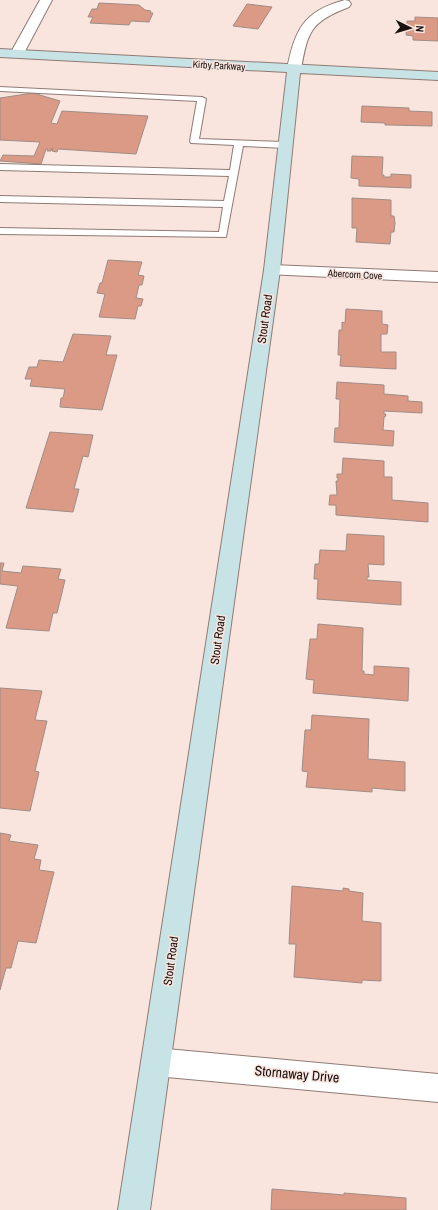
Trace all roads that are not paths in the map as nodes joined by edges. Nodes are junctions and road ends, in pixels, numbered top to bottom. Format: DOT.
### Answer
graph roads {
  1 [pos="46,0"];
  2 [pos="345,4"];
  3 [pos="0,53"];
  4 [pos="17,54"];
  5 [pos="294,69"];
  6 [pos="438,76"];
  7 [pos="0,89"];
  8 [pos="239,143"];
  9 [pos="285,145"];
  10 [pos="0,167"];
  11 [pos="234,173"];
  12 [pos="0,200"];
  13 [pos="228,204"];
  14 [pos="0,231"];
  15 [pos="272,270"];
  16 [pos="438,278"];
  17 [pos="156,1062"];
  18 [pos="438,1088"];
  19 [pos="134,1210"];
  1 -- 4 [label="street"];
  2 -- 5 [label="street"];
  3 -- 4 [label="street, Kirby Parkway"];
  4 -- 5 [label="street, Kirby Parkway"];
  5 -- 6 [label="street, Kirby Parkway"];
  5 -- 9 [label="street, Stout Road"];
  7 -- 8 [label="lane"];
  8 -- 9 [label="lane"];
  8 -- 11 [label="lane"];
  9 -- 15 [label="street, Stout Road"];
  10 -- 11 [label="lane"];
  11 -- 13 [label="lane"];
  12 -- 13 [label="lane"];
  13 -- 14 [label="lane"];
  15 -- 16 [label="street, Abercorn Cove"];
  15 -- 17 [label="street, Stout Road"];
  17 -- 18 [label="street, Stornaway Drive"];
  17 -- 19 [label="street, Stout Road"];
}
